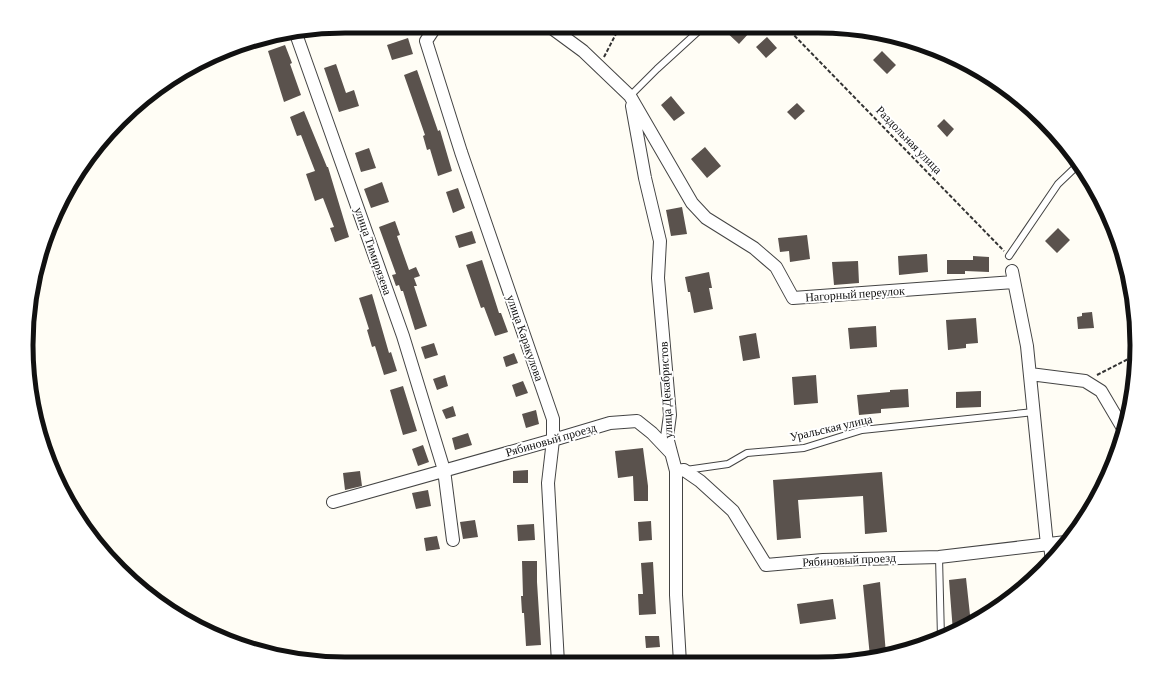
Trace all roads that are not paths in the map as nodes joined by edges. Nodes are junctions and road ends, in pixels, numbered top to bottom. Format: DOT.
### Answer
graph roads {
  1 [pos="431,33"];
  2 [pos="559,33"];
  3 [pos="696,33"];
  4 [pos="297,37"];
  5 [pos="630,96"];
  6 [pos="1075,169"];
  7 [pos="1009,256"];
  8 [pos="1030,374"];
  9 [pos="1034,412"];
  10 [pos="1120,423"];
  11 [pos="553,440"];
  12 [pos="671,453"];
  13 [pos="444,470"];
  14 [pos="680,471"];
  15 [pos="333,502"];
  16 [pos="453,540"];
  17 [pos="1059,543"];
  18 [pos="1047,545"];
  19 [pos="939,556"];
  20 [pos="1048,556"];
  21 [pos="941,631"];
  22 [pos="558,657"];
  23 [pos="680,657"];
  1 -- 11 [label="street, улица Каракулова"];
  2 -- 5 [label="street"];
  3 -- 5 [label="lane"];
  4 -- 13 [label="street, улица Тимирязева"];
  5 -- 8 [label="street, Нагорный переулок"];
  5 -- 12 [label="street, улица Декабристов"];
  6 -- 7 [label="lane"];
  8 -- 9 [label="street"];
  8 -- 10 [label="street"];
  9 -- 14 [label="lane, Уральская улица"];
  9 -- 18 [label="street"];
  11 -- 12 [label="street, Рябиновый проезд"];
  11 -- 13 [label="street, Рябиновый проезд"];
  11 -- 22 [label="street, улица Каракулова"];
  12 -- 14 [label="street, улица Декабристов"];
  13 -- 15 [label="street, Рябиновый проезд"];
  13 -- 16 [label="street, улица Тимирязева"];
  14 -- 19 [label="street, Рябиновый проезд"];
  14 -- 23 [label="street, улица Декабристов"];
  17 -- 18 [label="street, Рябиновый проезд"];
  18 -- 19 [label="street, Рябиновый проезд"];
  18 -- 20 [label="lane"];
  19 -- 21 [label="lane"];
}
